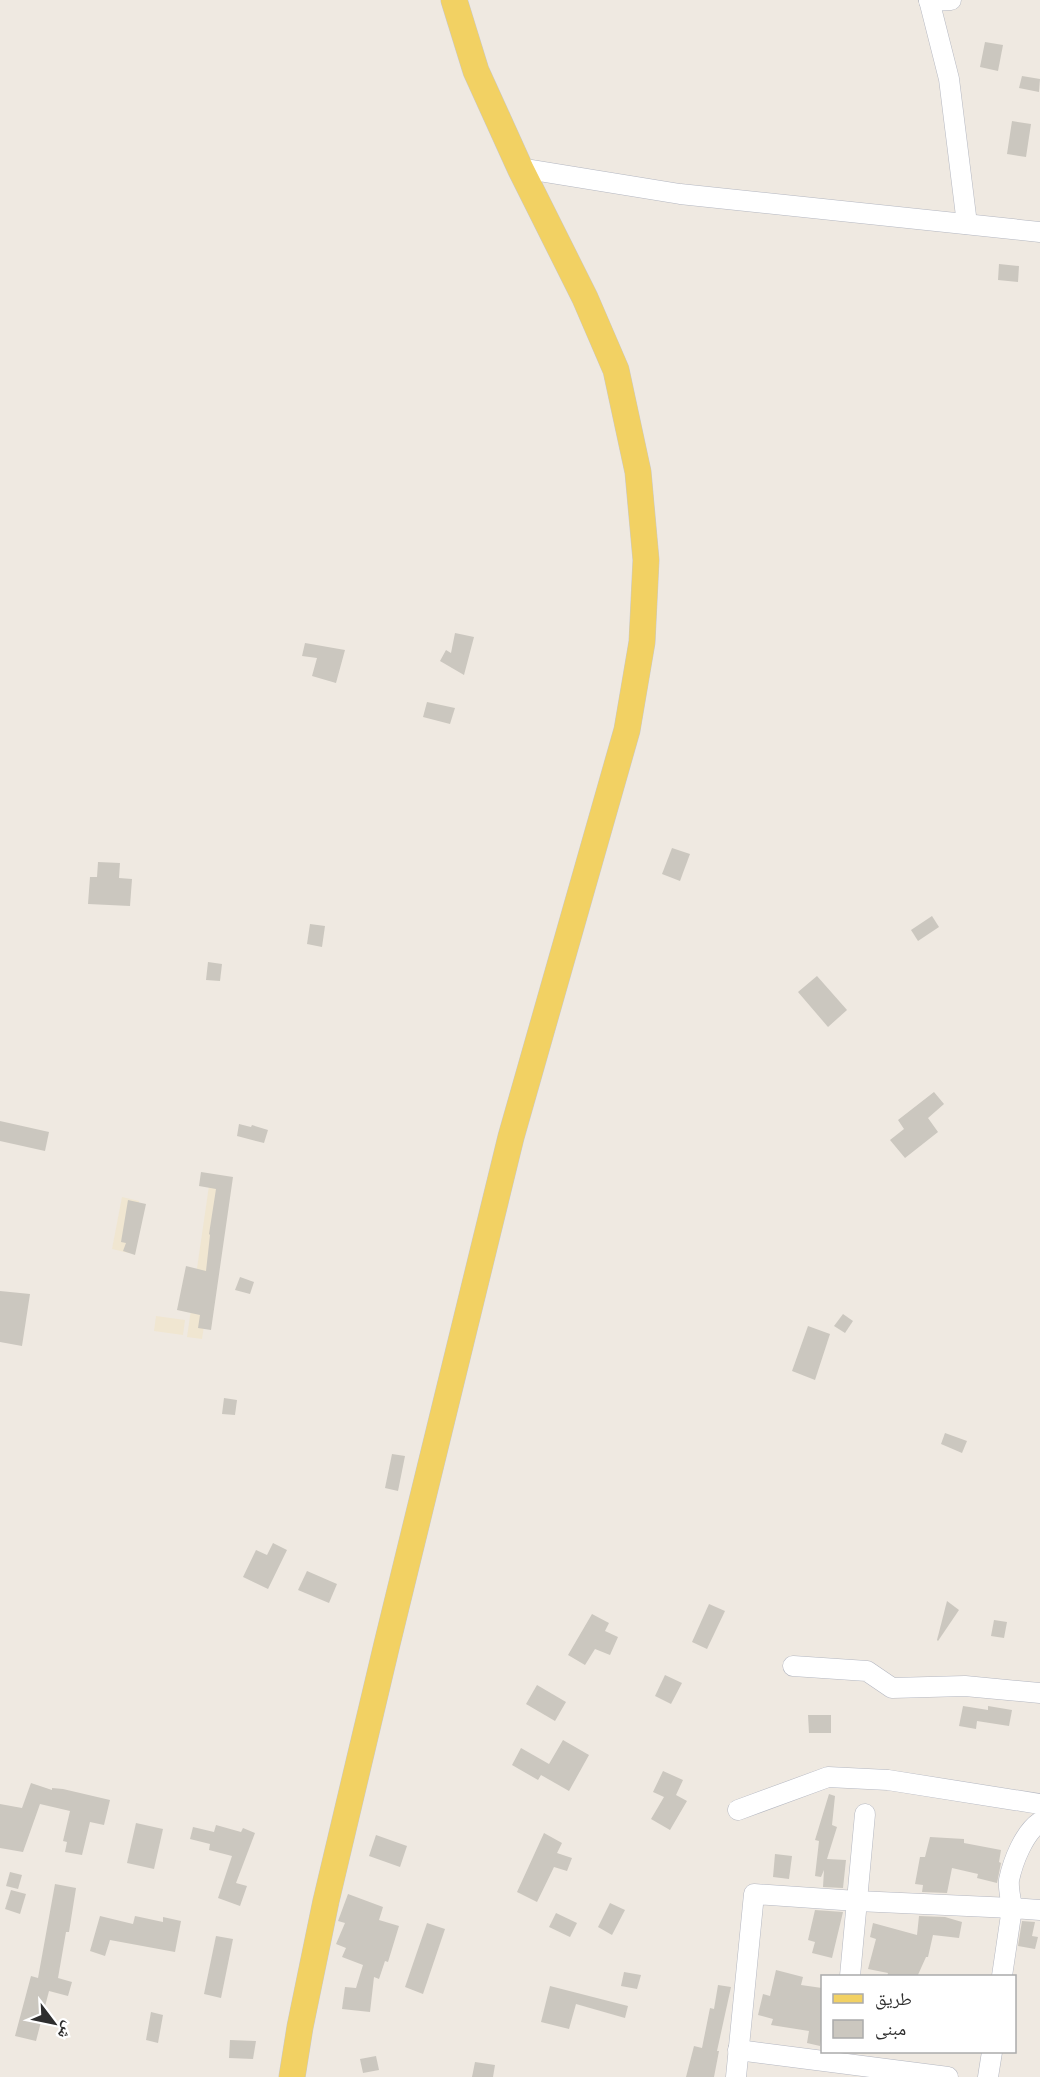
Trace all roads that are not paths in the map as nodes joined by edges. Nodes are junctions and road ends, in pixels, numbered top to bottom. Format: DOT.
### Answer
graph roads {
  1 [pos="454,0"];
  2 [pos="929,0"];
  3 [pos="951,0"];
  4 [pos="520,168"];
  5 [pos="967,224"];
  6 [pos="1040,232"];
  7 [pos="793,1666"];
  8 [pos="1040,1693"];
  9 [pos="1040,1804"];
  10 [pos="738,1810"];
  11 [pos="865,1814"];
  12 [pos="1040,1822"];
  13 [pos="857,1902"];
  14 [pos="1011,1908"];
  15 [pos="1040,1910"];
  16 [pos="850,1975"];
  17 [pos="1002,1975"];
  18 [pos="738,2050"];
  19 [pos="992,2053"];
  20 [pos="842,2064"];
  21 [pos="292,2077"];
  22 [pos="736,2077"];
  23 [pos="948,2077"];
  24 [pos="988,2077"];
  1 -- 4 [label="main road"];
  2 -- 3 [label="street"];
  2 -- 5 [label="street"];
  4 -- 5 [label="street"];
  4 -- 21 [label="main road"];
  5 -- 6 [label="street"];
  7 -- 8 [label="street"];
  9 -- 10 [label="street"];
  11 -- 13 [label="street"];
  12 -- 14 [label="street"];
  13 -- 14 [label="street"];
  13 -- 16 [label="street"];
  13 -- 18 [label="street"];
  14 -- 15 [label="street"];
  14 -- 17 [label="street"];
  18 -- 20 [label="street"];
  18 -- 22 [label="street"];
  19 -- 24 [label="street"];
  20 -- 23 [label="street"];
}
